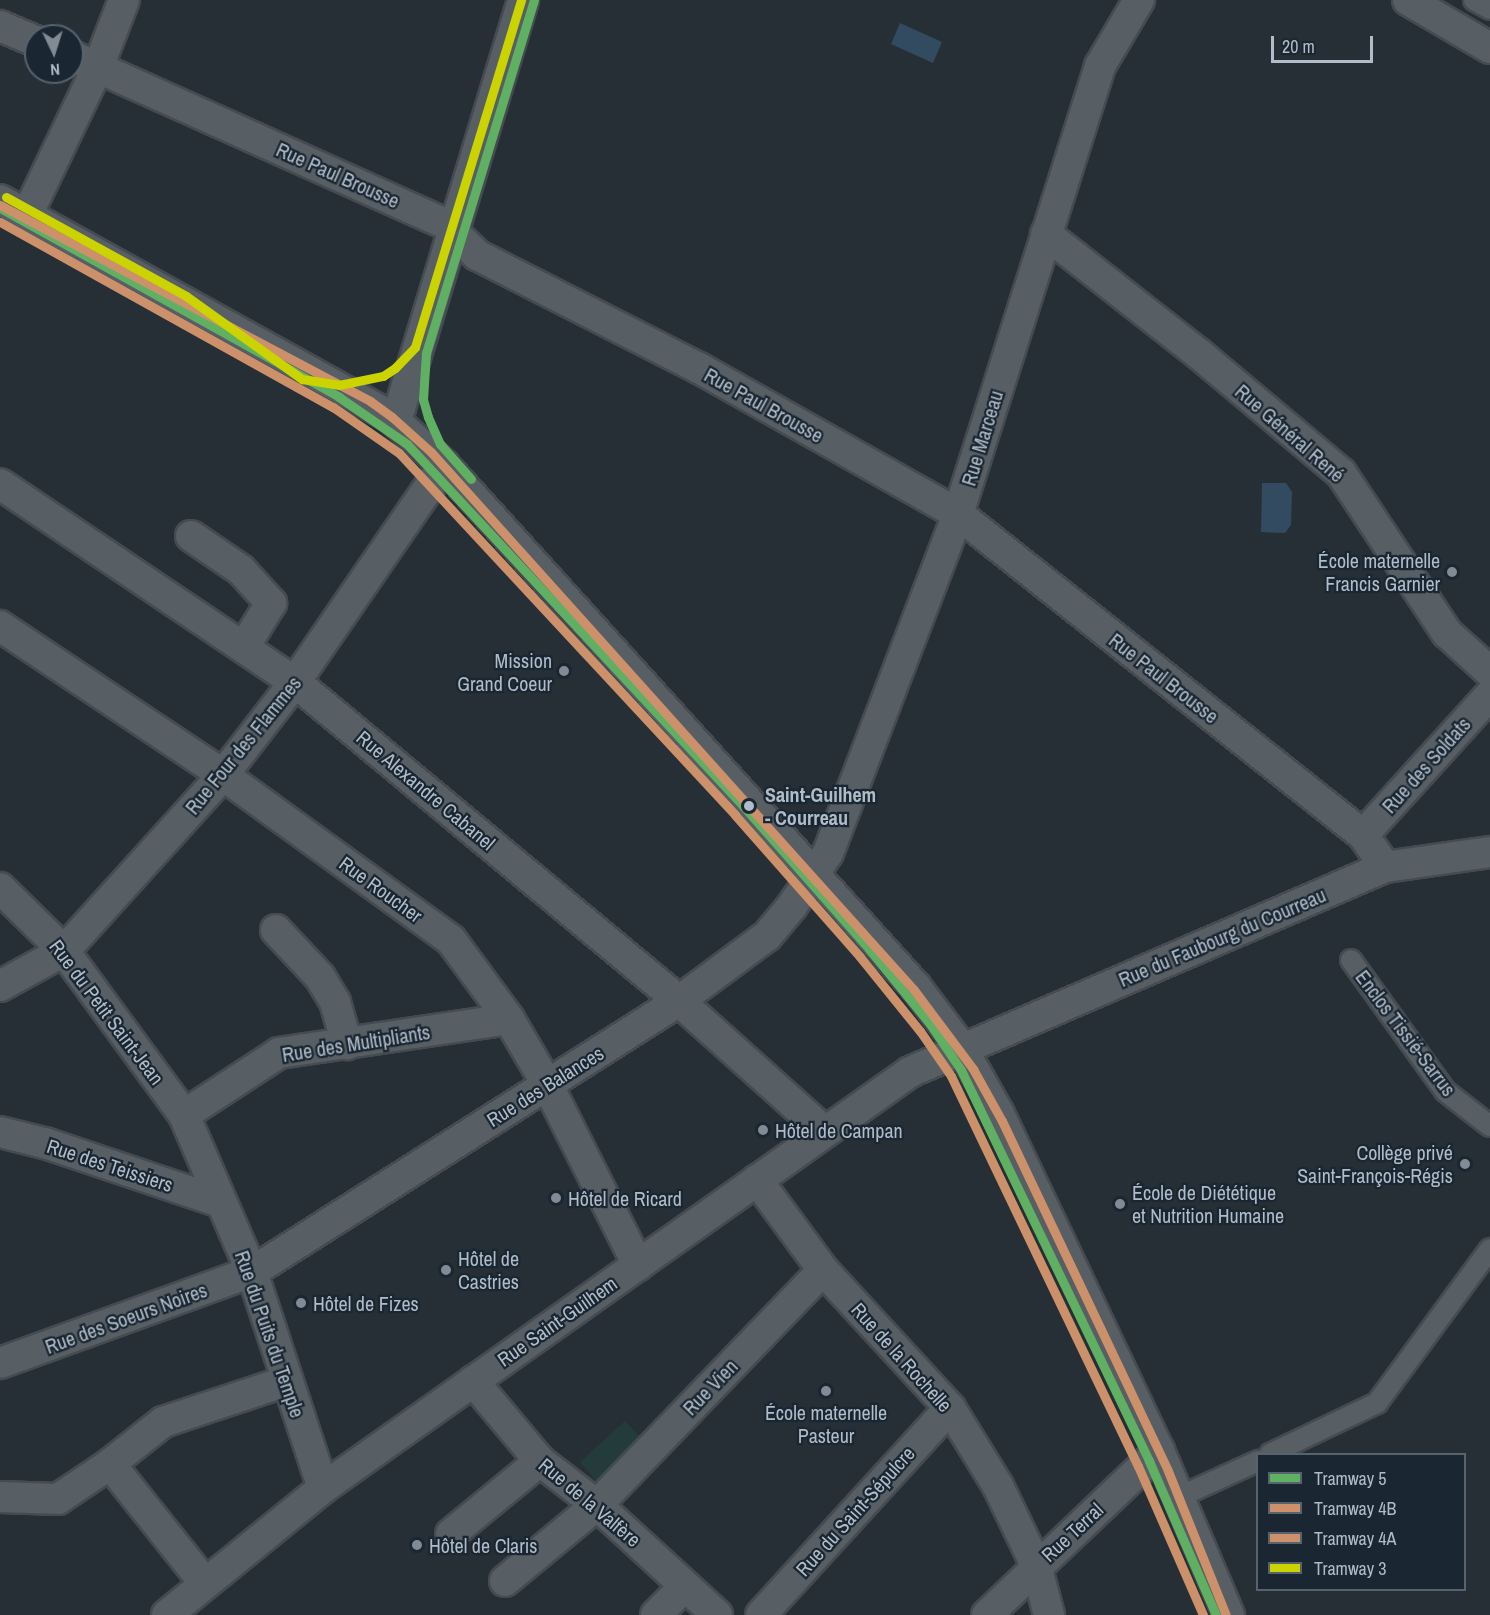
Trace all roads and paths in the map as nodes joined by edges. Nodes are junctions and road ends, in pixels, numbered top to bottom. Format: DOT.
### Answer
graph roads {
  1 [pos="124,0"];
  2 [pos="524,0"];
  3 [pos="1139,0"];
  4 [pos="1408,0"];
  5 [pos="1474,0"];
  6 [pos="1490,9"];
  7 [pos="0,26"];
  8 [pos="24,36"];
  9 [pos="1490,48"];
  10 [pos="85,62"];
  11 [pos="0,200"];
  12 [pos="27,215"];
  13 [pos="455,234"];
  14 [pos="1046,234"];
  15 [pos="391,417"];
  16 [pos="444,465"];
  17 [pos="0,484"];
  18 [pos="958,514"];
  19 [pos="191,536"];
  20 [pos="0,626"];
  21 [pos="244,647"];
  22 [pos="1490,672"];
  23 [pos="295,682"];
  24 [pos="1490,695"];
  25 [pos="223,775"];
  26 [pos="1363,835"];
  27 [pos="1490,852"];
  28 [pos="1385,867"];
  29 [pos="816,873"];
  30 [pos="0,888"];
  31 [pos="276,930"];
  32 [pos="64,951"];
  33 [pos="1352,960"];
  34 [pos="0,986"];
  35 [pos="679,1001"];
  36 [pos="509,1019"];
  37 [pos="347,1044"];
  38 [pos="970,1045"];
  39 [pos="547,1084"];
  40 [pos="184,1115"];
  41 [pos="1490,1126"];
  42 [pos="0,1132"];
  43 [pos="825,1132"];
  44 [pos="757,1180"];
  45 [pos="220,1202"];
  46 [pos="1490,1249"];
  47 [pos="638,1265"];
  48 [pos="823,1270"];
  49 [pos="252,1272"];
  50 [pos="0,1363"];
  51 [pos="287,1381"];
  52 [pos="473,1381"];
  53 [pos="950,1408"];
  54 [pos="1159,1451"];
  55 [pos="1274,1453"];
  56 [pos="540,1461"];
  57 [pos="1256,1461"];
  58 [pos="110,1464"];
  59 [pos="323,1488"];
  60 [pos="0,1497"];
  61 [pos="1179,1497"];
  62 [pos="597,1505"];
  63 [pos="452,1534"];
  64 [pos="1036,1564"];
  65 [pos="505,1581"];
  66 [pos="204,1582"];
  67 [pos="685,1586"];
  68 [pos="167,1615"];
  69 [pos="656,1615"];
  70 [pos="717,1615"];
  71 [pos="761,1615"];
  72 [pos="987,1615"];
  73 [pos="1049,1615"];
  74 [pos="1229,1615"];
  1 -- 10 [label="street"];
  2 -- 13 [label="street"];
  3 -- 14 [label="street, Rue Marceau"];
  4 -- 9 [label="street"];
  5 -- 6 [label="lane"];
  7 -- 8 [label="street"];
  10 -- 12 [label="street"];
  10 -- 13 [label="street, Rue Paul Brousse"];
  11 -- 12 [label="street"];
  12 -- 15 [label="street"];
  13 -- 15 [label="street"];
  13 -- 18 [label="street, Rue Paul Brousse"];
  14 -- 18 [label="street, Rue Marceau"];
  14 -- 22 [label="street, Rue Général René"];
  15 -- 16 [label="street"];
  16 -- 23 [label="street, Rue Four des Flammes"];
  16 -- 29 [label="street"];
  17 -- 21 [label="street, Rue Alexandre Cabanel"];
  18 -- 26 [label="street, Rue Paul Brousse"];
  18 -- 29 [label="street, Rue Marceau"];
  19 -- 21 [label="street"];
  20 -- 25 [label="street, Rue Roucher"];
  21 -- 23 [label="street, Rue Alexandre Cabanel"];
  23 -- 25 [label="street, Rue Four des Flammes"];
  23 -- 35 [label="street, Rue Alexandre Cabanel"];
  24 -- 26 [label="street, Rue des Soldats"];
  25 -- 32 [label="street, Rue Four des Flammes"];
  25 -- 36 [label="street, Rue Roucher"];
  26 -- 28 [label="street, Rue Paul Brousse"];
  27 -- 28 [label="street, Rue du Faubourg du Courreau"];
  28 -- 38 [label="street, Rue du Faubourg du Courreau"];
  29 -- 35 [label="street, Rue des Balances"];
  29 -- 38 [label="street"];
  30 -- 32 [label="street, Rue du Petit Saint-Jean"];
  31 -- 37 [label="street"];
  32 -- 34 [label="street, Rue Four des Flammes"];
  32 -- 40 [label="street, Rue du Petit Saint-Jean"];
  33 -- 41 [label="lane, Enclos Tissié-Sarrus"];
  35 -- 39 [label="street, Rue des Balances"];
  35 -- 43 [label="street, Rue Alexandre Cabanel"];
  36 -- 37 [label="street, Rue des Multipliants"];
  36 -- 39 [label="street, Rue Roucher"];
  37 -- 40 [label="street, Rue des Multipliants"];
  38 -- 43 [label="street, Rue Saint-Guilhem"];
  38 -- 54 [label="street"];
  39 -- 47 [label="street, Rue Roucher"];
  39 -- 49 [label="street, Rue des Balances"];
  40 -- 45 [label="street, Rue du Puits du Temple"];
  42 -- 45 [label="street, Rue des Teissiers"];
  43 -- 44 [label="street, Rue Saint-Guilhem"];
  44 -- 47 [label="street, Rue Saint-Guilhem"];
  44 -- 48 [label="street, Rue de la Rochelle"];
  45 -- 49 [label="street, Rue du Puits du Temple"];
  46 -- 55 [label="lane"];
  47 -- 52 [label="street, Rue Saint-Guilhem"];
  48 -- 53 [label="street, Rue de la Rochelle"];
  48 -- 62 [label="street, Rue Vien"];
  49 -- 50 [label="street, Rue des Soeurs Noires"];
  49 -- 51 [label="street, Rue du Puits du Temple"];
  51 -- 58 [label="street"];
  51 -- 59 [label="street, Rue du Puits du Temple"];
  52 -- 56 [label="street, Rue de la Valfère"];
  52 -- 59 [label="street, Rue Saint-Guilhem"];
  53 -- 64 [label="street, Rue de la Rochelle"];
  53 -- 71 [label="street, Rue du Saint-Sépulcre"];
  54 -- 61 [label="street"];
  54 -- 64 [label="street, Rue Terral"];
  56 -- 62 [label="street, Rue de la Valfère"];
  56 -- 63 [label="street"];
  57 -- 61 [label="lane"];
  58 -- 60 [label="street"];
  58 -- 66 [label="street"];
  59 -- 66 [label="street, Rue Saint-Guilhem"];
  61 -- 74 [label="street"];
  62 -- 65 [label="street, Rue Vien"];
  62 -- 67 [label="street, Rue de la Valfère"];
  64 -- 72 [label="street, Rue Terral"];
  64 -- 73 [label="street, Rue de la Rochelle"];
  66 -- 68 [label="street, Rue Saint-Guilhem"];
  67 -- 69 [label="street"];
  67 -- 70 [label="street, Rue de la Valfère"];
}
